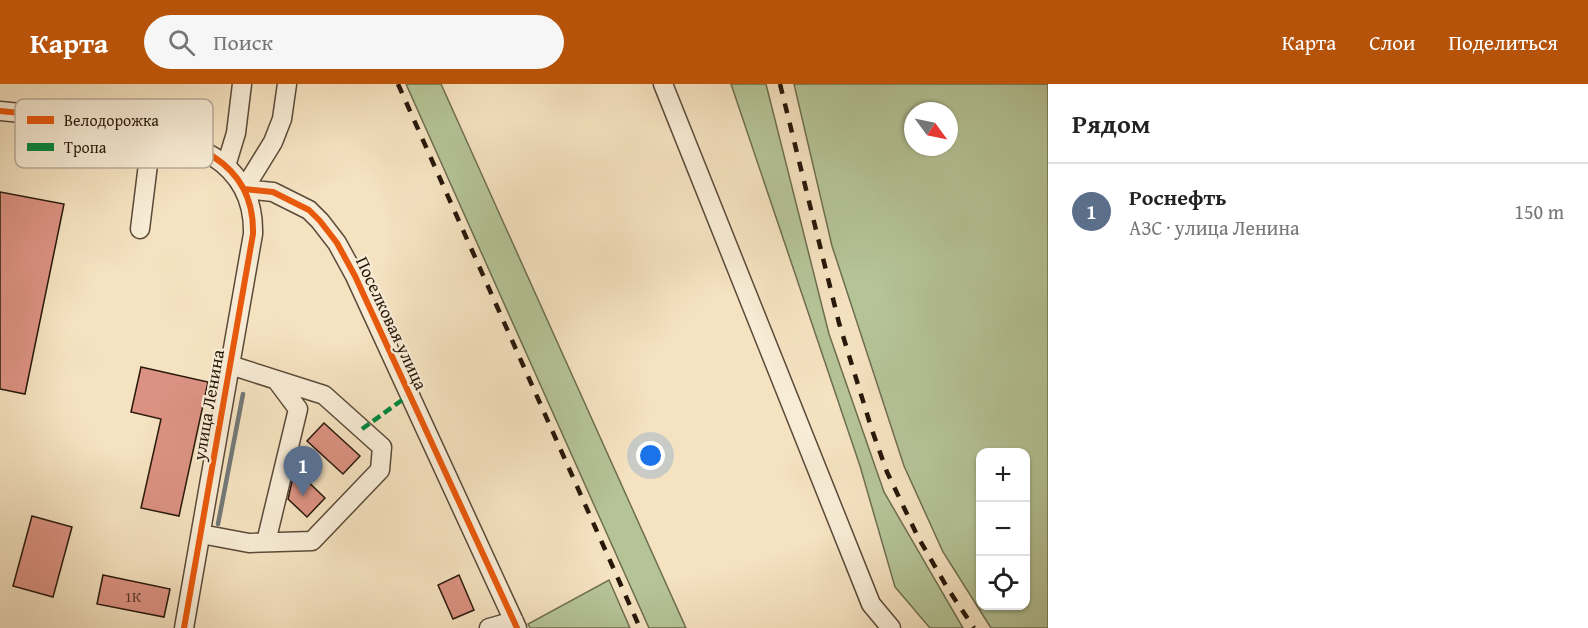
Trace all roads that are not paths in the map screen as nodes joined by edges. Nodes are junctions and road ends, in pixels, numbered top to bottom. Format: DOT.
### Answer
graph roads {
  1 [pos="242,84"];
  2 [pos="287,84"];
  3 [pos="663,84"];
  4 [pos="0,111"];
  5 [pos="15,112"];
  6 [pos="213,157"];
  7 [pos="226,166"];
  8 [pos="148,168"];
  9 [pos="244,189"];
  10 [pos="140,228"];
  11 [pos="230,365"];
  12 [pos="277,381"];
  13 [pos="201,534"];
  14 [pos="266,542"];
  15 [pos="515,624"];
  16 [pos="184,628"];
  17 [pos="489,628"];
  18 [pos="891,628"];
  1 -- 7 [label="street"];
  2 -- 9 [label="street"];
  3 -- 18 [label="street"];
  4 -- 5 [label="street"];
  6 -- 7 [label="street"];
  7 -- 9 [label="street"];
  8 -- 10 [label="street"];
  9 -- 11 [label="street, улица Ленина"];
  9 -- 15 [label="street, Поселковая улица"];
  11 -- 12 [label="street"];
  11 -- 13 [label="street, улица Ленина"];
  12 -- 14 [label="street"];
  12 -- 14 [label="street"];
  13 -- 14 [label="street"];
  13 -- 16 [label="street, улица Ленина"];
  15 -- 17 [label="street"];
}
